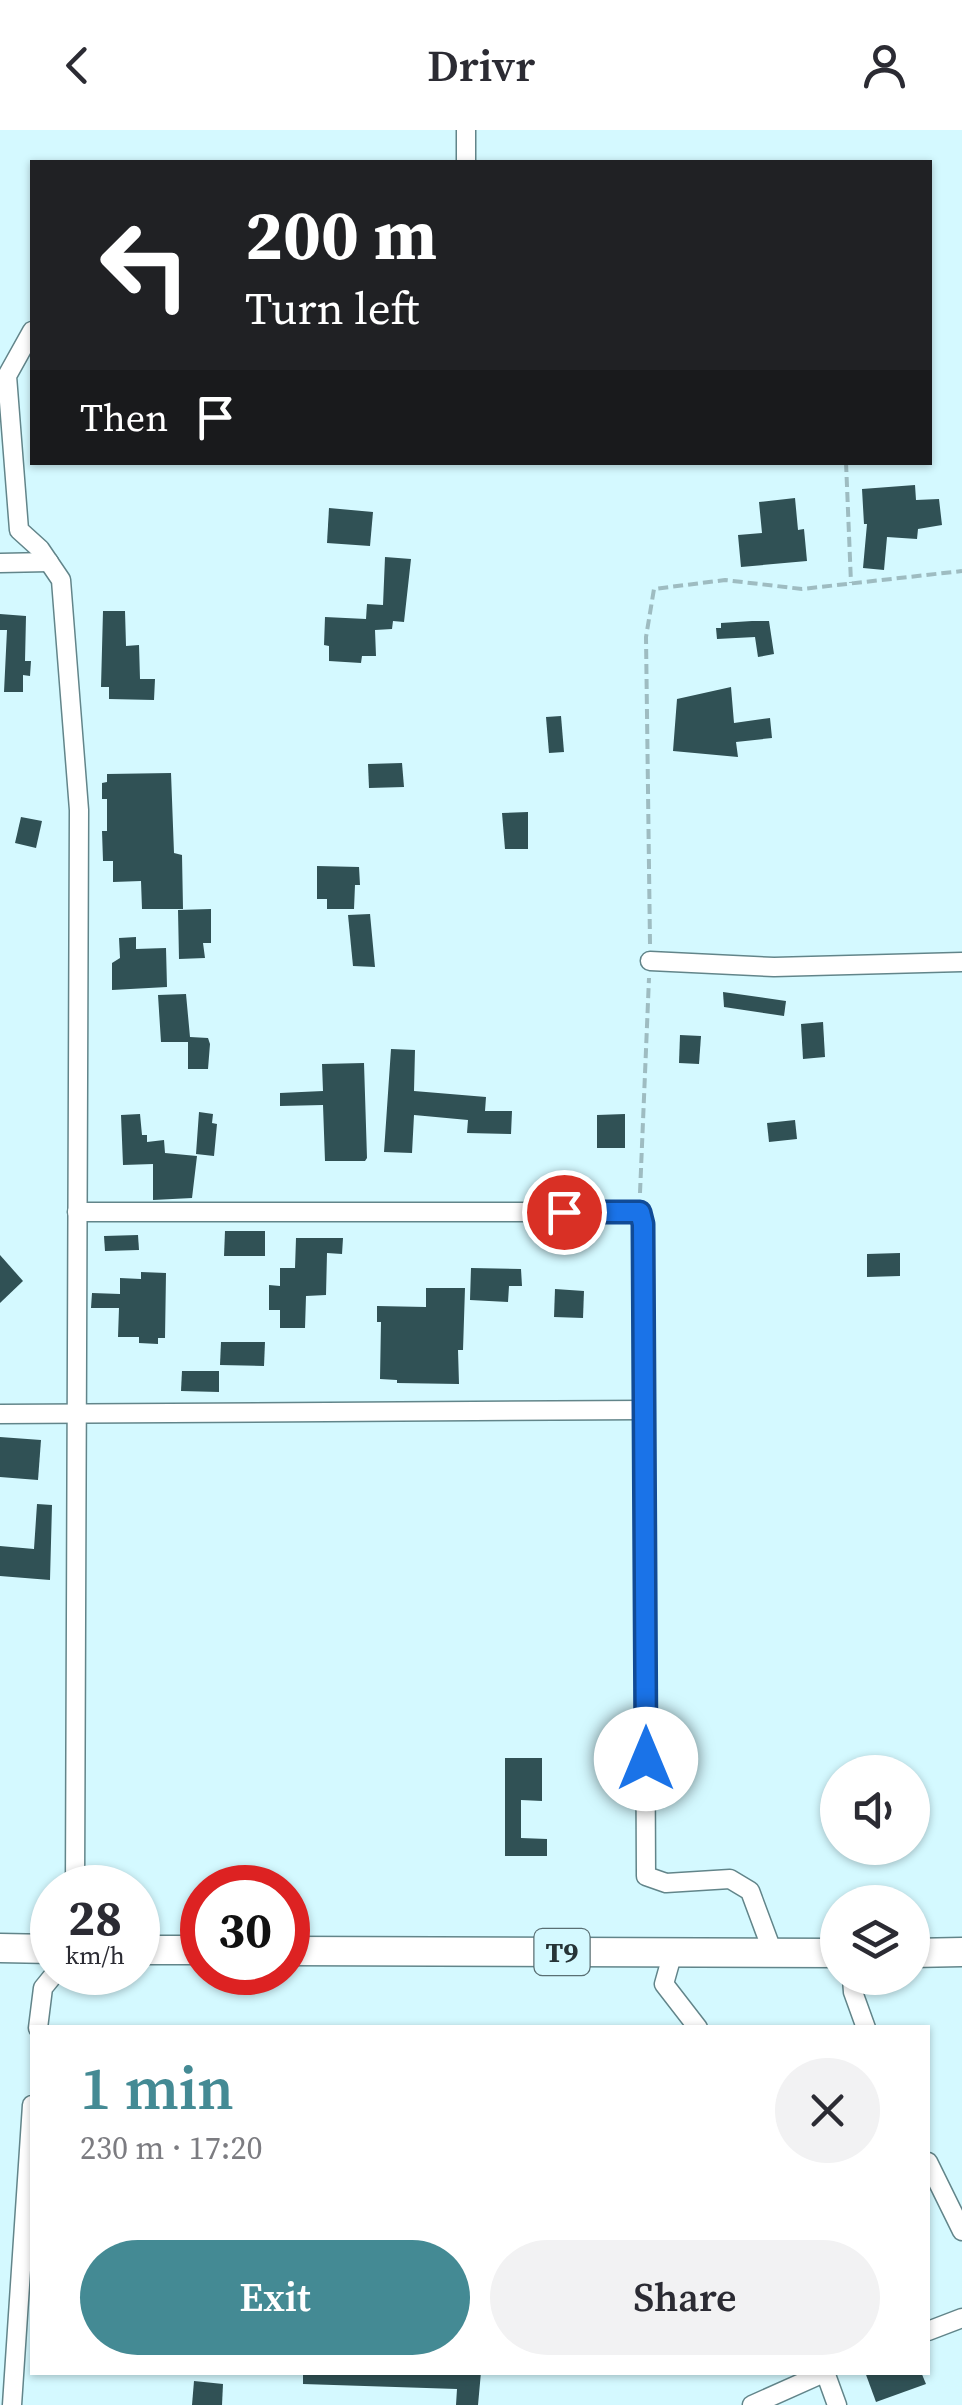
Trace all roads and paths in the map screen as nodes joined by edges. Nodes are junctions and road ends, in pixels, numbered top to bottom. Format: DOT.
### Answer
graph roads {
  1 [pos="466,130"];
  2 [pos="466,160"];
  3 [pos="30,335"];
  4 [pos="846,465"];
  5 [pos="49,562"];
  6 [pos="0,563"];
  7 [pos="962,571"];
  8 [pos="850,583"];
  9 [pos="648,708"];
  10 [pos="650,961"];
  11 [pos="962,962"];
  12 [pos="77,1212"];
  13 [pos="644,1410"];
  14 [pos="0,1414"];
  15 [pos="78,1415"];
  16 [pos="76,1865"];
  17 [pos="0,1948"];
  18 [pos="30,1949"];
  19 [pos="310,1950"];
  20 [pos="674,1952"];
  21 [pos="773,1952"];
  22 [pos="930,1952"];
  23 [pos="962,1952"];
  24 [pos="820,1953"];
  25 [pos="42,1995"];
  26 [pos="855,1995"];
  27 [pos="38,2025"];
  28 [pos="696,2025"];
  29 [pos="865,2025"];
  30 [pos="30,2135"];
  31 [pos="930,2166"];
  32 [pos="962,2231"];
  33 [pos="962,2318"];
  34 [pos="930,2331"];
  35 [pos="820,2375"];
  36 [pos="826,2375"];
  37 [pos="12,2405"];
  38 [pos="752,2405"];
  39 [pos="838,2405"];
  1 -- 2 [label="street"];
  3 -- 5 [label="street"];
  4 -- 8 [label="path"];
  5 -- 6 [label="street"];
  5 -- 12 [label="street"];
  7 -- 8 [label="path"];
  8 -- 9 [label="path"];
  10 -- 11 [label="street"];
  12 -- 13 [label="street"];
  12 -- 15 [label="street"];
  13 -- 15 [label="street"];
  13 -- 21 [label="street"];
  14 -- 15 [label="street"];
  15 -- 16 [label="street"];
  17 -- 18 [label="highway"];
  19 -- 20 [label="highway, T9"];
  20 -- 21 [label="highway, T9"];
  20 -- 28 [label="street"];
  21 -- 24 [label="highway, T9"];
  22 -- 23 [label="highway"];
  25 -- 27 [label="street"];
  26 -- 29 [label="street"];
  30 -- 37 [label="street"];
  31 -- 32 [label="street"];
  33 -- 34 [label="street"];
  35 -- 38 [label="street"];
  36 -- 39 [label="street"];
}
